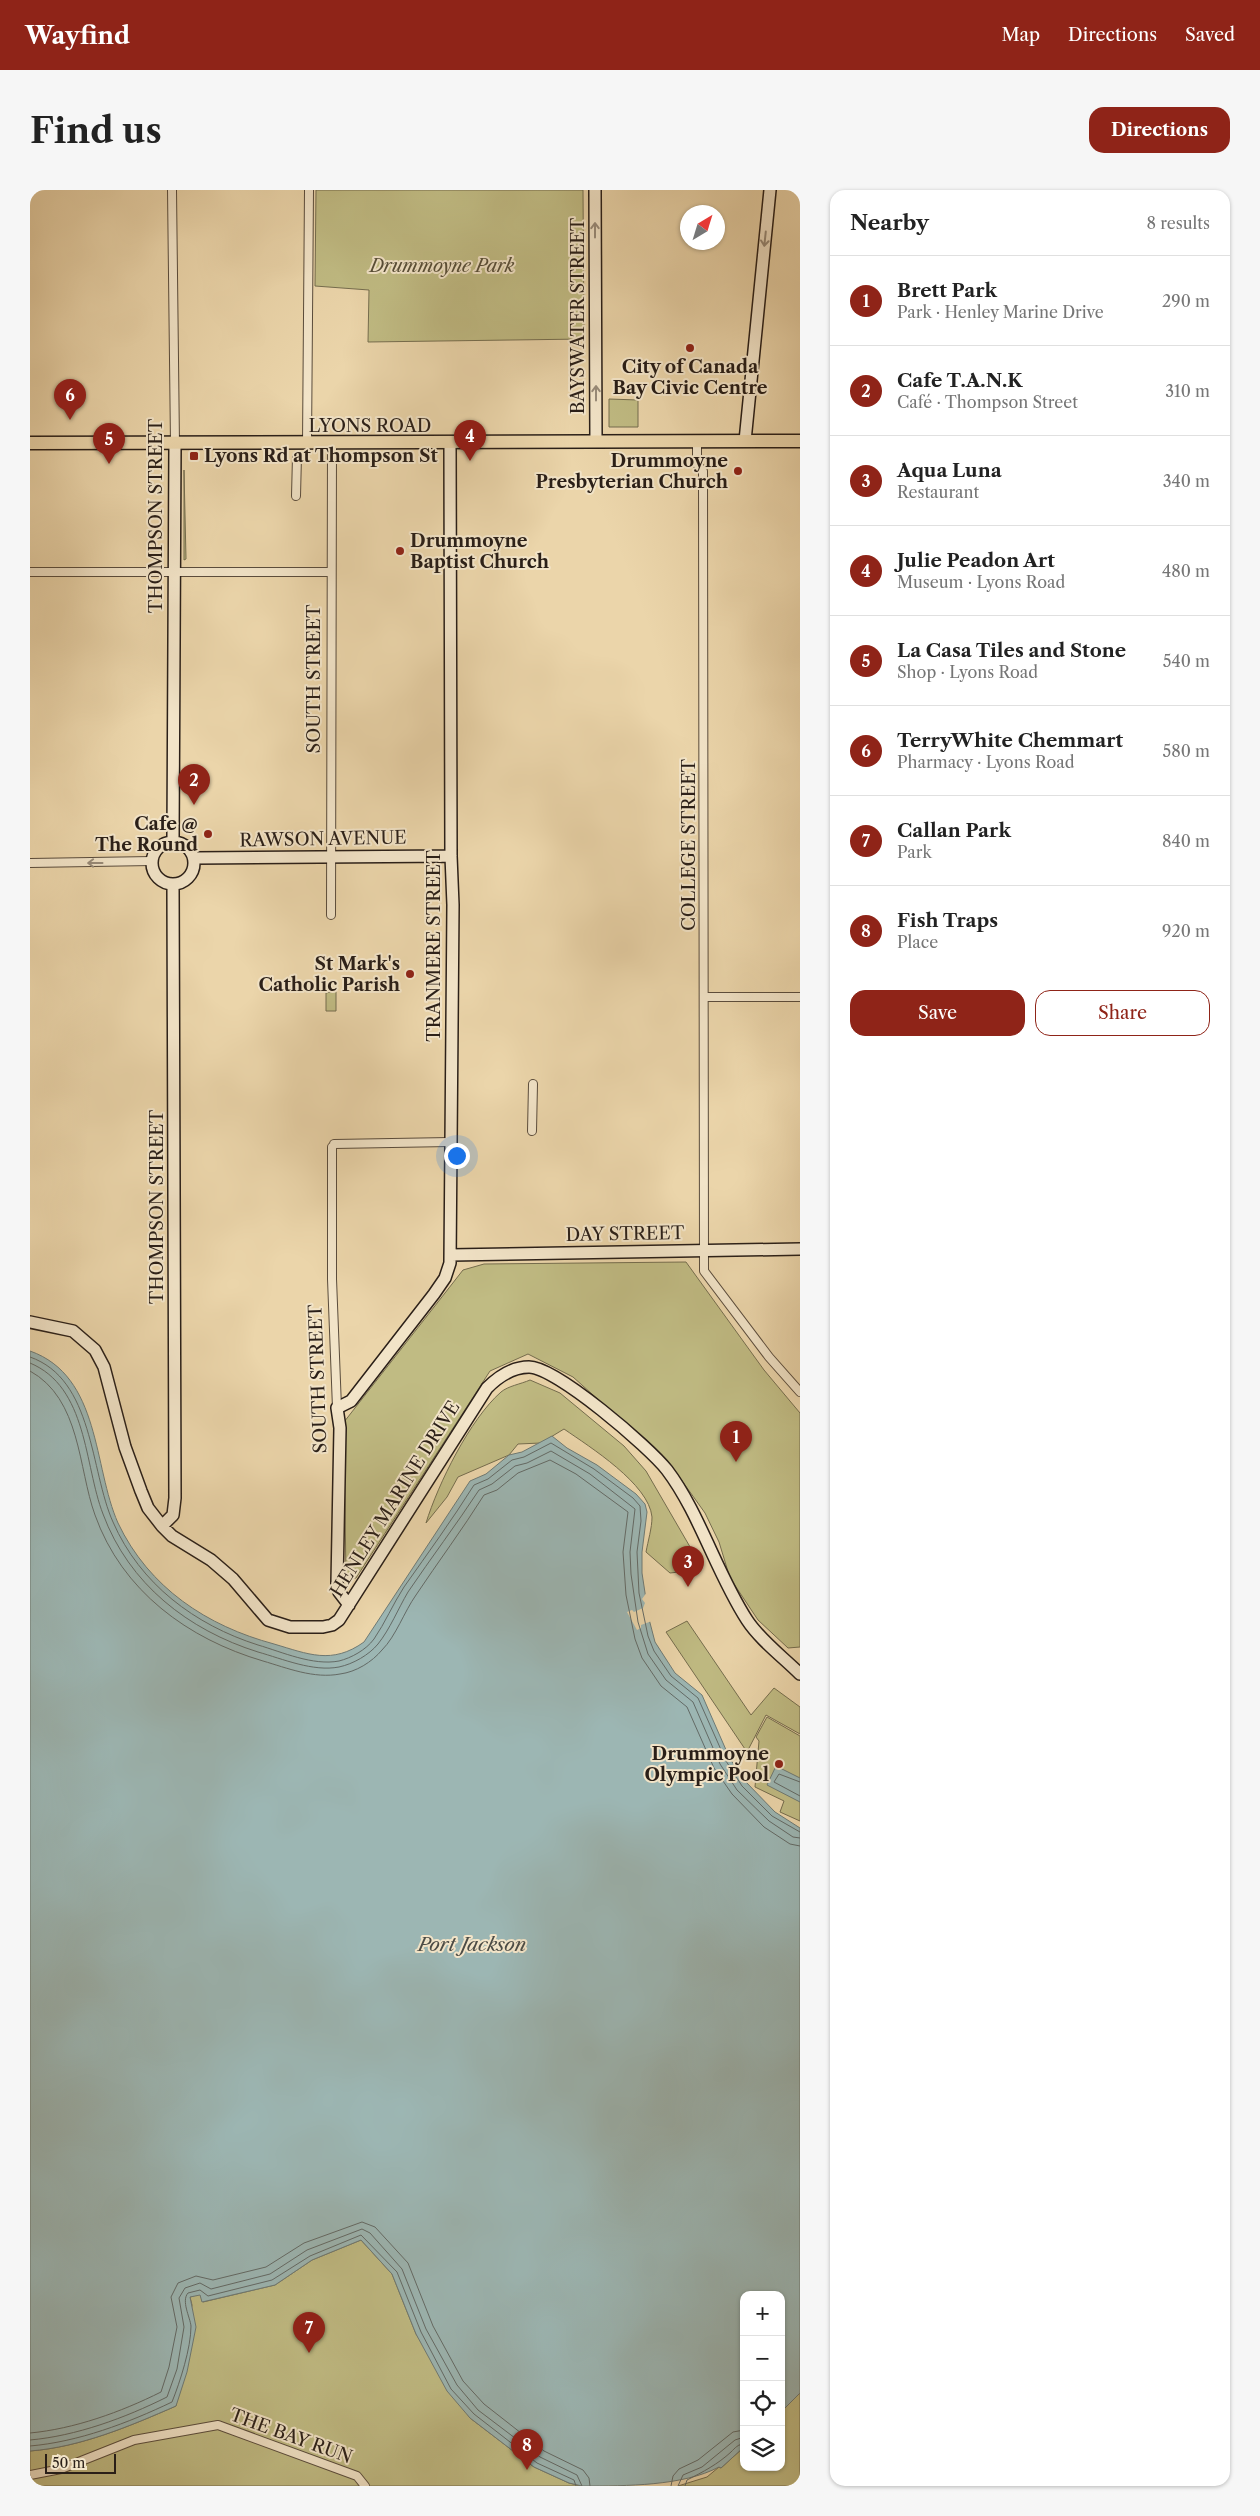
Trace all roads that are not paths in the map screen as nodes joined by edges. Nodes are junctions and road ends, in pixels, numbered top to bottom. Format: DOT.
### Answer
graph roads {
  1 [pos="172,190"];
  2 [pos="309,190"];
  3 [pos="595,190"];
  4 [pos="770,190"];
  5 [pos="596,441"];
  6 [pos="697,441"];
  7 [pos="800,441"];
  8 [pos="745,442"];
  9 [pos="30,443"];
  10 [pos="450,443"];
  11 [pos="175,444"];
  12 [pos="308,444"];
  13 [pos="332,444"];
  14 [pos="297,456"];
  15 [pos="296,496"];
  16 [pos="30,572"];
  17 [pos="174,572"];
  18 [pos="331,572"];
  19 [pos="173,841"];
  20 [pos="332,856"];
  21 [pos="451,856"];
  22 [pos="194,858"];
  23 [pos="148,862"];
  24 [pos="30,863"];
  25 [pos="173,884"];
  26 [pos="331,915"];
  27 [pos="704,997"];
  28 [pos="800,997"];
  29 [pos="533,1084"];
  30 [pos="532,1131"];
  31 [pos="450,1142"];
  32 [pos="800,1249"];
  33 [pos="703,1250"];
  34 [pos="451,1255"];
  35 [pos="30,1322"];
  36 [pos="800,1392"];
  37 [pos="338,1408"];
  38 [pos="162,1526"];
  39 [pos="349,1605"];
  40 [pos="800,1672"];
  41 [pos="30,2475"];
  42 [pos="365,2486"];
  1 -- 11 [label="street, THOMPSON STREET"];
  2 -- 12 [label="street"];
  5 -- 3 [label="street, BAYSWATER STREET, one-way"];
  4 -- 8 [label="street, one-way"];
  5 -- 6 [label="main road, LYONS ROAD"];
  5 -- 10 [label="main road, LYONS ROAD"];
  6 -- 8 [label="main road, LYONS ROAD"];
  6 -- 27 [label="street, COLLEGE STREET"];
  7 -- 8 [label="main road, LYONS ROAD"];
  9 -- 11 [label="main road, LYONS ROAD"];
  10 -- 13 [label="main road, LYONS ROAD"];
  10 -- 21 [label="street, TRANMERE STREET"];
  11 -- 12 [label="main road, LYONS ROAD"];
  11 -- 17 [label="street, THOMPSON STREET"];
  12 -- 13 [label="main road, LYONS ROAD"];
  13 -- 18 [label="street, SOUTH STREET"];
  14 -- 15 [label="street"];
  16 -- 17 [label="street"];
  17 -- 18 [label="street"];
  17 -- 19 [label="street, THOMPSON STREET"];
  18 -- 20 [label="street, SOUTH STREET"];
  19 -- 22 [label="street"];
  19 -- 23 [label="street"];
  20 -- 21 [label="street, RAWSON AVENUE"];
  20 -- 22 [label="street, RAWSON AVENUE"];
  20 -- 26 [label="street, SOUTH STREET"];
  21 -- 31 [label="street, TRANMERE STREET"];
  22 -- 25 [label="street"];
  23 -- 24 [label="street, one-way"];
  23 -- 25 [label="street"];
  25 -- 38 [label="street, THOMPSON STREET"];
  27 -- 28 [label="street"];
  27 -- 33 [label="street, COLLEGE STREET"];
  29 -- 30 [label="street"];
  31 -- 34 [label="street, TRANMERE STREET"];
  31 -- 37 [label="street, SOUTH STREET"];
  32 -- 33 [label="street, DAY STREET"];
  33 -- 34 [label="street, DAY STREET"];
  33 -- 36 [label="street, COLLEGE STREET"];
  34 -- 37 [label="street, TRANMERE STREET"];
  35 -- 38 [label="street, HENLEY MARINE DRIVE"];
  37 -- 39 [label="street, SOUTH STREET"];
  38 -- 39 [label="street, HENLEY MARINE DRIVE"];
  39 -- 40 [label="street, HENLEY MARINE DRIVE"];
  41 -- 42 [label="street, THE BAY RUN"];
}
